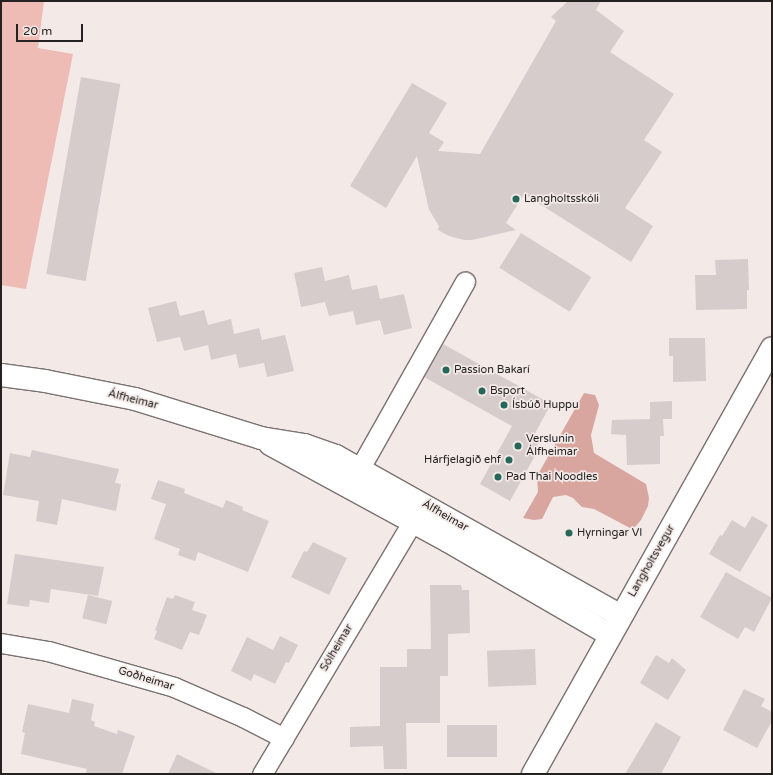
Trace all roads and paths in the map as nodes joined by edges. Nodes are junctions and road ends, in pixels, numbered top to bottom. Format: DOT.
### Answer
graph roads {
  1 [pos="465,282"];
  2 [pos="772,348"];
  3 [pos="1,375"];
  4 [pos="261,438"];
  5 [pos="360,468"];
  6 [pos="407,495"];
  7 [pos="436,511"];
  8 [pos="412,522"];
  9 [pos="621,616"];
  10 [pos="610,635"];
  11 [pos="1,643"];
  12 [pos="284,738"];
  13 [pos="262,774"];
  14 [pos="533,774"];
  1 -- 5 [label="street"];
  2 -- 9 [label="street, Langholtsvegur"];
  3 -- 4 [label="street, Álfheimar"];
  4 -- 5 [label="street, Álfheimar"];
  4 -- 8 [label="street, Álfheimar"];
  5 -- 6 [label="street, Álfheimar"];
  6 -- 7 [label="street, Álfheimar"];
  6 -- 8 [label="street"];
  7 -- 8 [label="street, Sólheimar"];
  7 -- 9 [label="street, Álfheimar"];
  8 -- 10 [label="street, Álfheimar"];
  8 -- 12 [label="street, Sólheimar"];
  9 -- 10 [label="street, Langholtsvegur"];
  10 -- 14 [label="street, Langholtsvegur"];
  11 -- 12 [label="street, Goðheimar"];
  12 -- 13 [label="street, Sólheimar"];
}
